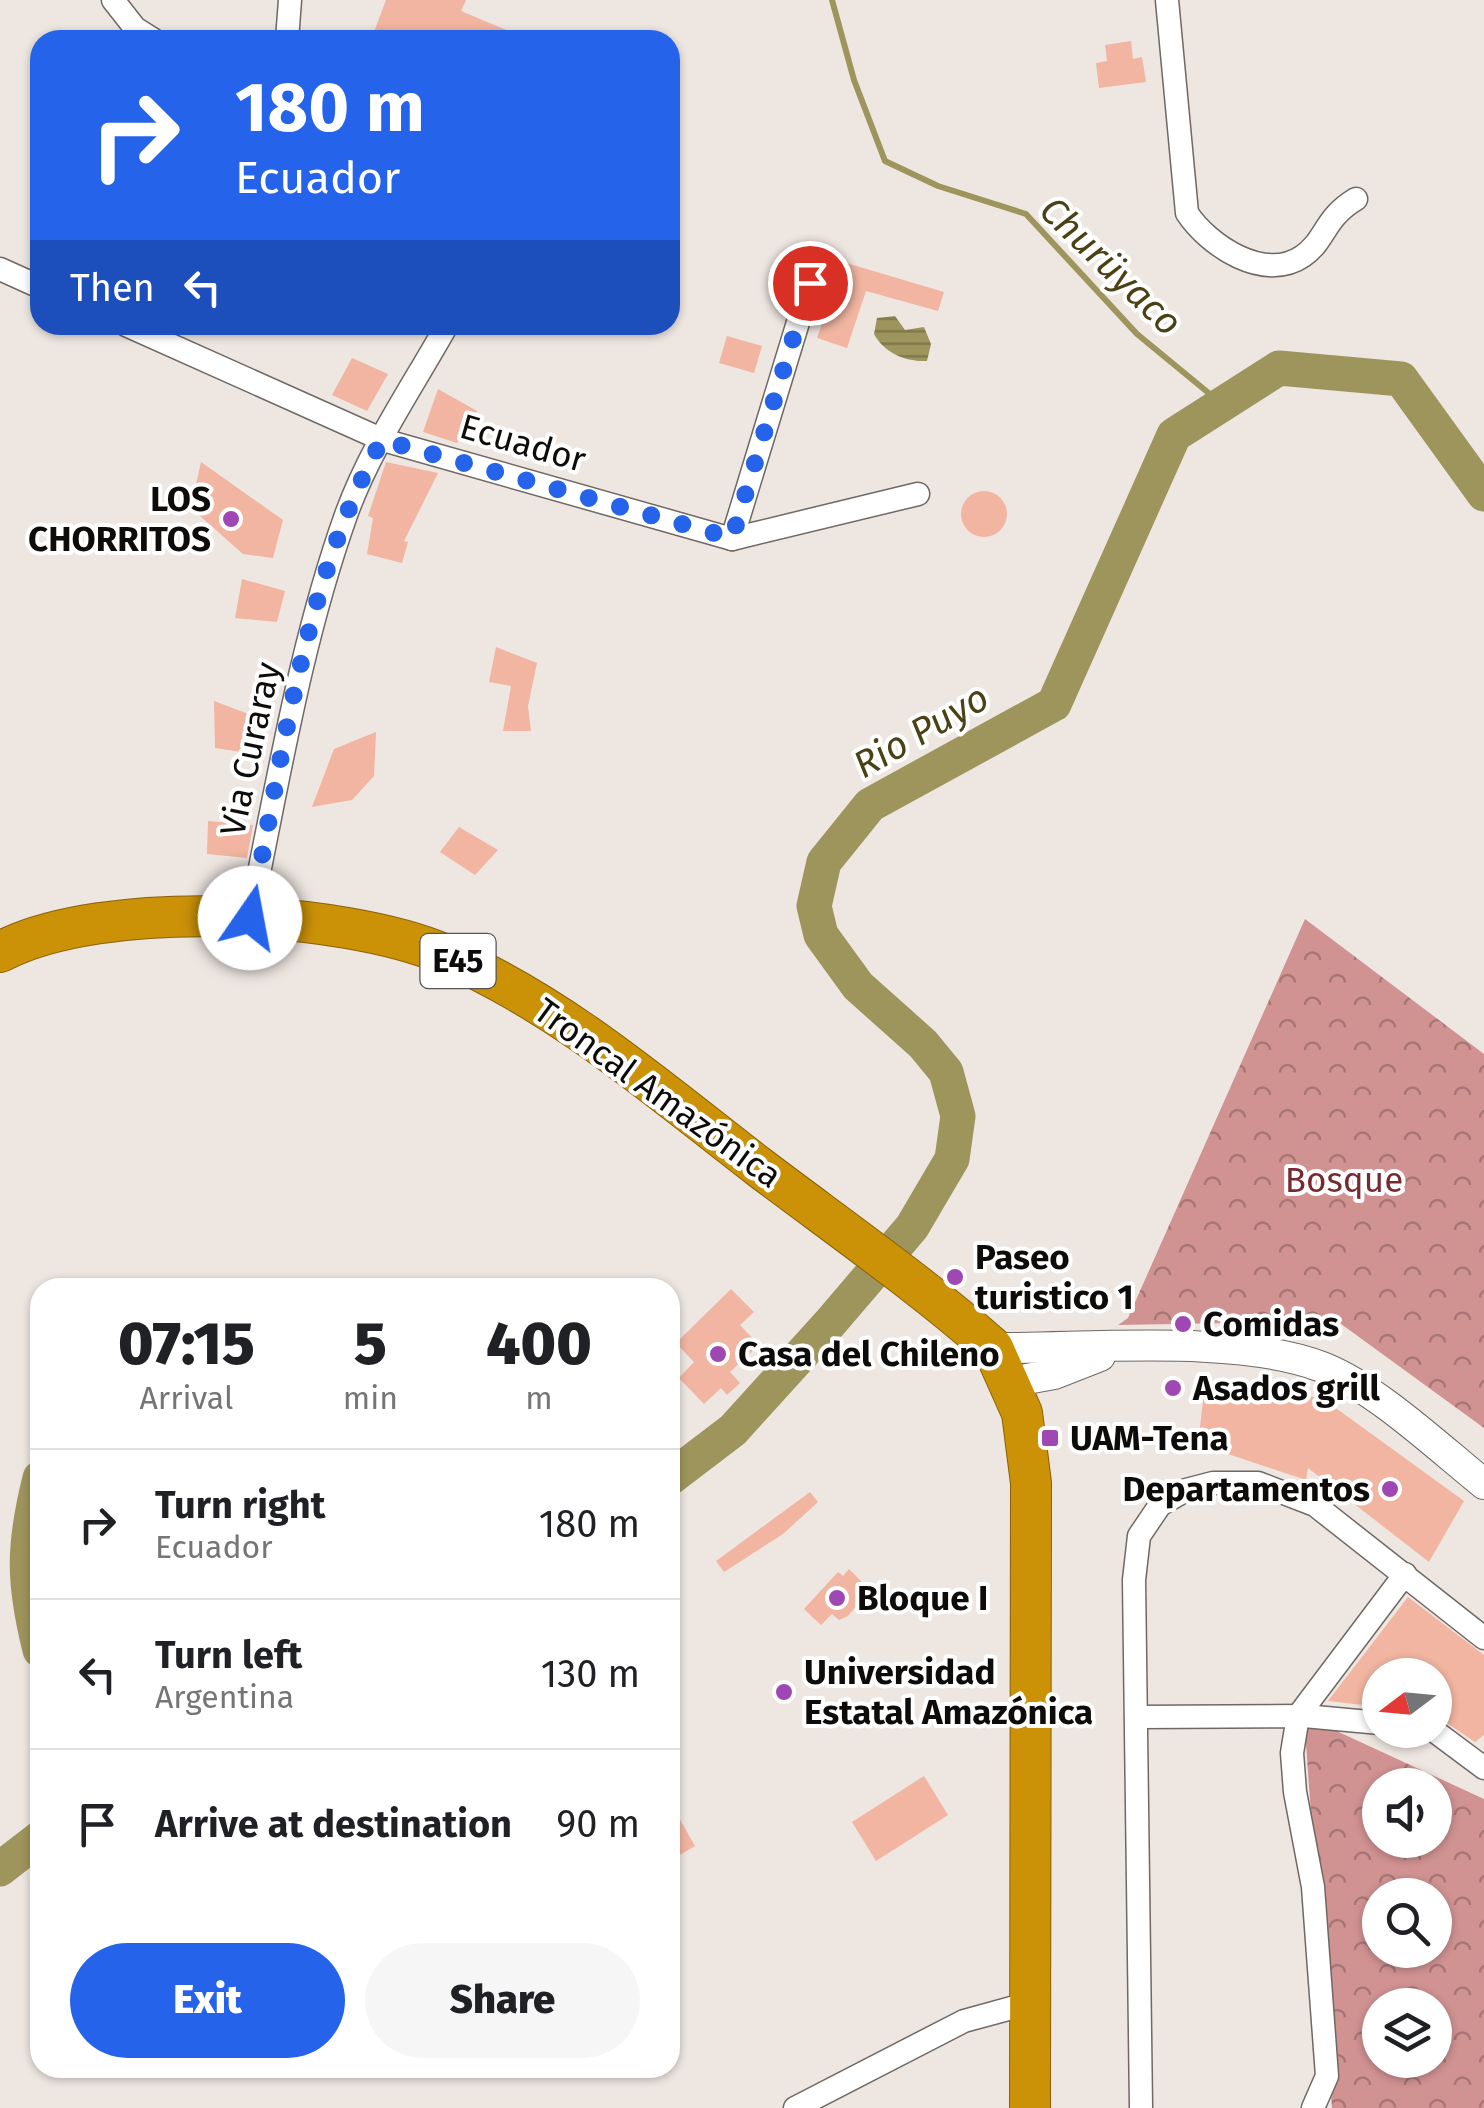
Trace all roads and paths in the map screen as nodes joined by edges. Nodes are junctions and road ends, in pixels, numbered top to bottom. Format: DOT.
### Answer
graph roads {
  1 [pos="113,0"];
  2 [pos="290,0"];
  3 [pos="1167,0"];
  4 [pos="138,30"];
  5 [pos="288,30"];
  6 [pos="1356,199"];
  7 [pos="0,269"];
  8 [pos="30,282"];
  9 [pos="810,283"];
  10 [pos="148,335"];
  11 [pos="441,335"];
  12 [pos="382,440"];
  13 [pos="918,494"];
  14 [pos="732,538"];
  15 [pos="250,918"];
  16 [pos="0,952"];
  17 [pos="1002,1365"];
  18 [pos="1484,1484"];
  19 [pos="1405,1574"];
  20 [pos="1484,1638"];
  21 [pos="1138,1716"];
  22 [pos="1298,1716"];
  23 [pos="1362,1721"];
  24 [pos="1452,1744"];
  25 [pos="1484,1768"];
  26 [pos="1030,2003"];
  27 [pos="794,2108"];
  28 [pos="1030,2108"];
  29 [pos="1141,2108"];
  30 [pos="1313,2108"];
  1 -- 4 [label="street"];
  2 -- 5 [label="street"];
  3 -- 6 [label="street"];
  7 -- 8 [label="street"];
  9 -- 14 [label="street"];
  10 -- 12 [label="street, Ecuador"];
  11 -- 12 [label="street, Via Curaray"];
  12 -- 14 [label="street, Ecuador"];
  12 -- 15 [label="street, Via Curaray"];
  13 -- 14 [label="street, Ecuador"];
  15 -- 16 [label="highway, Troncal Amazónica / E45"];
  15 -- 17 [label="highway, Troncal Amazónica / E45"];
  17 -- 18 [label="main road"];
  17 -- 26 [label="highway"];
  19 -- 20 [label="street"];
  19 -- 21 [label="street"];
  19 -- 22 [label="street"];
  21 -- 22 [label="street"];
  21 -- 29 [label="street"];
  22 -- 23 [label="street"];
  22 -- 30 [label="street"];
  24 -- 25 [label="street"];
  26 -- 27 [label="street"];
  26 -- 28 [label="highway"];
}
